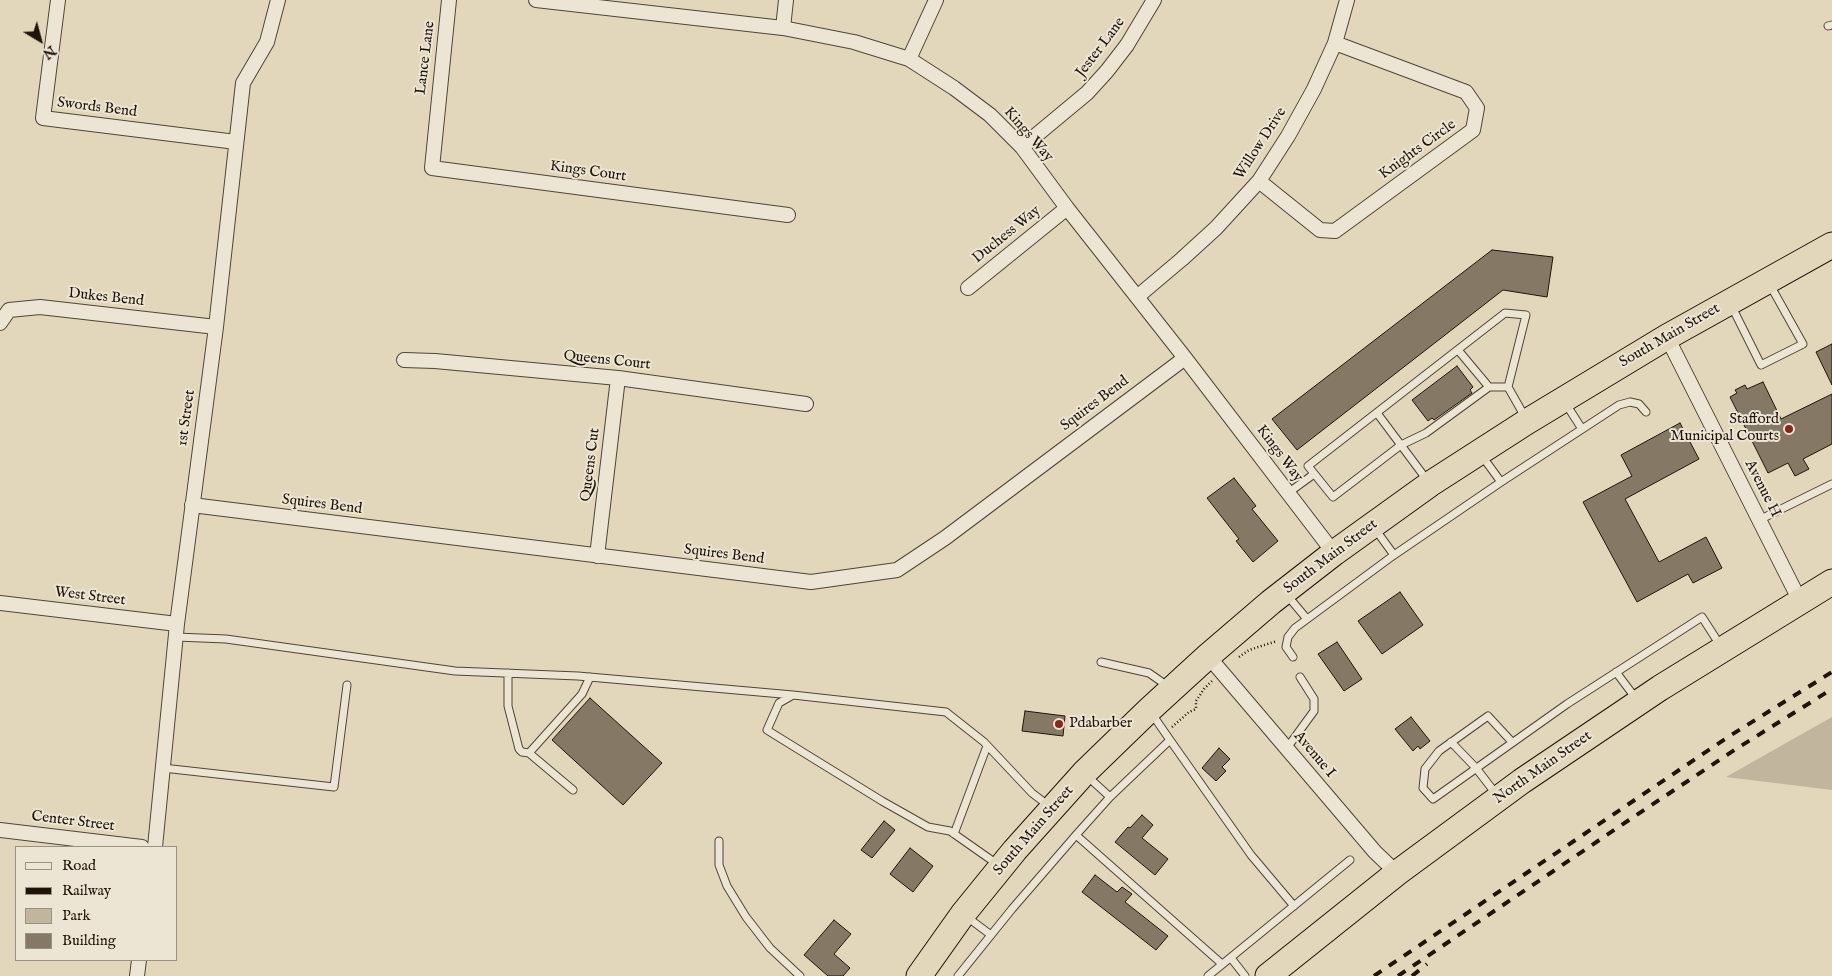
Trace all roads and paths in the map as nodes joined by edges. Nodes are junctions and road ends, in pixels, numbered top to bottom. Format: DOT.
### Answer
graph roads {
  1 [pos="58,0"];
  2 [pos="278,0"];
  3 [pos="450,0"];
  4 [pos="536,0"];
  5 [pos="786,0"];
  6 [pos="936,0"];
  7 [pos="1154,0"];
  8 [pos="1347,0"];
  9 [pos="615,4"];
  10 [pos="783,28"];
  11 [pos="1335,43"];
  12 [pos="909,59"];
  13 [pos="436,120"];
  14 [pos="236,142"];
  15 [pos="1022,147"];
  16 [pos="1259,181"];
  17 [pos="1067,208"];
  18 [pos="788,215"];
  19 [pos="1832,245"];
  20 [pos="1768,281"];
  21 [pos="968,288"];
  22 [pos="1137,297"];
  23 [pos="1730,302"];
  24 [pos="0,323"];
  25 [pos="216,327"];
  26 [pos="1667,337"];
  27 [pos="1458,350"];
  28 [pos="1185,358"];
  29 [pos="404,360"];
  30 [pos="618,378"];
  31 [pos="1489,387"];
  32 [pos="1508,387"];
  33 [pos="1563,399"];
  34 [pos="806,404"];
  35 [pos="1646,412"];
  36 [pos="1377,413"];
  37 [pos="1528,421"];
  38 [pos="1582,429"];
  39 [pos="1401,445"];
  40 [pos="1480,452"];
  41 [pos="1314,474"];
  42 [pos="1501,482"];
  43 [pos="1430,484"];
  44 [pos="1832,484"];
  45 [pos="1288,493"];
  46 [pos="192,505"];
  47 [pos="1759,520"];
  48 [pos="1372,526"];
  49 [pos="1334,553"];
  50 [pos="1394,555"];
  51 [pos="597,556"];
  52 [pos="1832,582"];
  53 [pos="1284,592"];
  54 [pos="1800,601"];
  55 [pos="0,603"];
  56 [pos="1307,618"];
  57 [pos="176,630"];
  58 [pos="1722,650"];
  59 [pos="1208,656"];
  60 [pos="1293,656"];
  61 [pos="1101,662"];
  62 [pos="1616,672"];
  63 [pos="508,673"];
  64 [pos="590,677"];
  65 [pos="1300,677"];
  66 [pos="347,685"];
  67 [pos="1171,689"];
  68 [pos="793,695"];
  69 [pos="1638,703"];
  70 [pos="1149,710"];
  71 [pos="1170,740"];
  72 [pos="1451,742"];
  73 [pos="1512,742"];
  74 [pos="987,746"];
  75 [pos="1287,748"];
  76 [pos="528,753"];
  77 [pos="163,768"];
  78 [pos="1476,768"];
  79 [pos="1084,773"];
  80 [pos="573,790"];
  81 [pos="1110,797"];
  82 [pos="1499,798"];
  83 [pos="1052,809"];
  84 [pos="0,830"];
  85 [pos="954,834"];
  86 [pos="1076,835"];
  87 [pos="719,841"];
  88 [pos="134,846"];
  89 [pos="155,846"];
  90 [pos="1350,860"];
  91 [pos="1002,867"];
  92 [pos="1396,873"];
  93 [pos="1294,906"];
  94 [pos="963,914"];
  95 [pos="991,935"];
  96 [pos="1231,958"];
  97 [pos="139,961"];
  98 [pos="1222,964"];
  99 [pos="137,976"];
  100 [pos="800,976"];
  101 [pos="919,976"];
  102 [pos="958,976"];
  103 [pos="1208,976"];
  104 [pos="1245,976"];
  105 [pos="1268,976"];
  1 -- 14 [label="street, Swords Bend"];
  2 -- 14 [label="street, 1st Street"];
  3 -- 13 [label="street, Lance Lane"];
  4 -- 9 [label="street, Kings Way"];
  5 -- 10 [label="street"];
  6 -- 12 [label="street"];
  7 -- 15 [label="street, Jester Lane"];
  8 -- 11 [label="street, Willow Drive"];
  9 -- 10 [label="street, Kings Way"];
  10 -- 12 [label="street, Kings Way"];
  11 -- 16 [label="street, Willow Drive"];
  11 -- 16 [label="street, Knights Circle"];
  12 -- 15 [label="street, Kings Way"];
  13 -- 18 [label="street, Kings Court"];
  14 -- 25 [label="street, 1st Street"];
  15 -- 17 [label="street, Kings Way"];
  16 -- 22 [label="street, Willow Drive"];
  17 -- 21 [label="street, Duchess Way"];
  17 -- 22 [label="street, Kings Way"];
  19 -- 20 [label="highway, South Main Street"];
  20 -- 23 [label="highway, South Main Street"];
  20 -- 23 [label="lane"];
  22 -- 28 [label="street, Kings Way"];
  23 -- 26 [label="highway, South Main Street"];
  24 -- 25 [label="street, Dukes Bend"];
  25 -- 46 [label="street, 1st Street"];
  26 -- 33 [label="highway, South Main Street"];
  26 -- 47 [label="street, Avenue H"];
  27 -- 31 [label="lane"];
  27 -- 32 [label="lane"];
  27 -- 36 [label="lane"];
  28 -- 45 [label="street, Kings Way"];
  28 -- 51 [label="street, Squires Bend"];
  29 -- 30 [label="street, Queens Court"];
  30 -- 34 [label="street, Queens Court"];
  30 -- 51 [label="street, Queens Cut"];
  31 -- 32 [label="lane"];
  31 -- 39 [label="lane"];
  32 -- 37 [label="lane"];
  33 -- 37 [label="highway, South Main Street"];
  33 -- 38 [label="lane"];
  35 -- 38 [label="lane"];
  36 -- 39 [label="lane"];
  36 -- 41 [label="lane"];
  37 -- 40 [label="highway, South Main Street"];
  38 -- 42 [label="lane"];
  39 -- 41 [label="lane"];
  39 -- 43 [label="lane"];
  40 -- 42 [label="lane"];
  40 -- 43 [label="highway, South Main Street"];
  41 -- 45 [label="lane"];
  42 -- 50 [label="lane"];
  43 -- 48 [label="highway, South Main Street"];
  44 -- 47 [label="lane"];
  45 -- 49 [label="street, Kings Way"];
  46 -- 51 [label="street, Squires Bend"];
  46 -- 57 [label="street, 1st Street"];
  47 -- 54 [label="street, Avenue H"];
  48 -- 49 [label="highway, South Main Street"];
  48 -- 50 [label="lane"];
  49 -- 53 [label="highway, South Main Street"];
  50 -- 56 [label="lane"];
  52 -- 54 [label="highway, North Main Street"];
  53 -- 56 [label="lane"];
  53 -- 59 [label="highway, South Main Street"];
  54 -- 58 [label="highway, North Main Street"];
  55 -- 57 [label="street, West Street"];
  56 -- 60 [label="lane"];
  57 -- 63 [label="lane"];
  57 -- 77 [label="street, 1st Street"];
  58 -- 62 [label="lane"];
  58 -- 69 [label="highway, North Main Street"];
  59 -- 67 [label="highway, South Main Street"];
  59 -- 75 [label="street, Avenue I"];
  61 -- 67 [label="lane"];
  62 -- 69 [label="lane"];
  62 -- 73 [label="lane"];
  63 -- 64 [label="lane"];
  63 -- 76 [label="lane"];
  64 -- 68 [label="lane"];
  64 -- 76 [label="lane"];
  65 -- 75 [label="lane"];
  66 -- 77 [label="lane"];
  67 -- 70 [label="highway, South Main Street"];
  68 -- 74 [label="lane"];
  68 -- 85 [label="lane"];
  69 -- 82 [label="highway, North Main Street"];
  70 -- 71 [label="lane"];
  70 -- 79 [label="highway, South Main Street"];
  71 -- 81 [label="lane"];
  71 -- 93 [label="lane"];
  72 -- 73 [label="lane"];
  72 -- 78 [label="lane"];
  72 -- 78 [label="lane"];
  73 -- 78 [label="lane"];
  74 -- 83 [label="lane"];
  74 -- 85 [label="lane"];
  75 -- 92 [label="street, Avenue I"];
  76 -- 80 [label="lane"];
  77 -- 89 [label="street, 1st Street"];
  78 -- 82 [label="lane"];
  79 -- 81 [label="lane"];
  79 -- 83 [label="highway, South Main Street"];
  81 -- 86 [label="lane"];
  82 -- 92 [label="highway, North Main Street"];
  83 -- 91 [label="highway, South Main Street"];
  84 -- 88 [label="street, Center Street"];
  85 -- 91 [label="lane"];
  86 -- 95 [label="lane"];
  86 -- 98 [label="lane"];
  87 -- 100 [label="lane"];
  90 -- 93 [label="lane"];
  91 -- 94 [label="highway, South Main Street"];
  92 -- 105 [label="highway, North Main Street"];
  93 -- 96 [label="lane"];
  94 -- 95 [label="lane"];
  94 -- 101 [label="highway, South Main Street"];
  95 -- 102 [label="lane"];
  96 -- 98 [label="lane"];
  96 -- 104 [label="lane"];
  97 -- 99 [label="street"];
  98 -- 103 [label="lane"];
}
